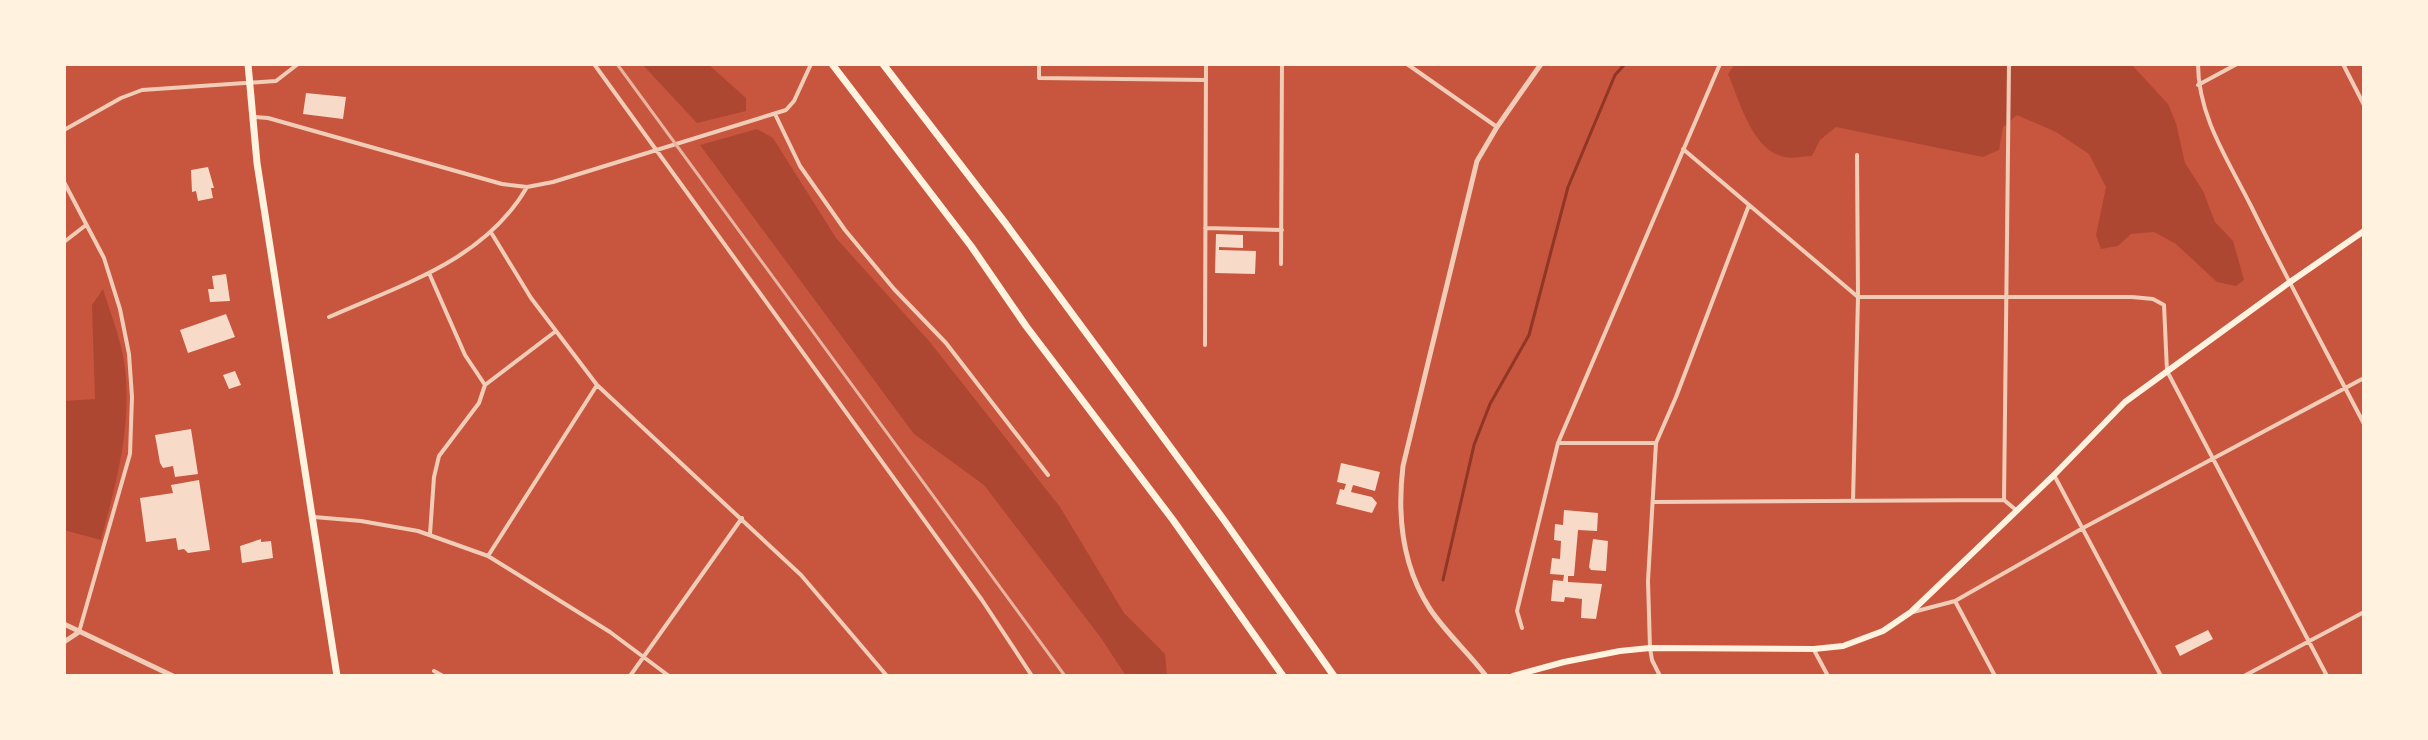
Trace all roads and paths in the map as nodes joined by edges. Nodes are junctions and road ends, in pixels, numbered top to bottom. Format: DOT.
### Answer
graph roads {
  1 [pos="248,64"];
  2 [pos="298,64"];
  3 [pos="594,64"];
  4 [pos="811,64"];
  5 [pos="832,64"];
  6 [pos="883,64"];
  7 [pos="1039,64"];
  8 [pos="1206,64"];
  9 [pos="1282,64"];
  10 [pos="1407,64"];
  11 [pos="1541,64"];
  12 [pos="1720,64"];
  13 [pos="2009,64"];
  14 [pos="2198,64"];
  15 [pos="2237,64"];
  16 [pos="2343,64"];
  17 [pos="1206,80"];
  18 [pos="249,84"];
  19 [pos="2198,85"];
  20 [pos="2364,105"];
  21 [pos="775,114"];
  22 [pos="252,116"];
  23 [pos="1497,127"];
  24 [pos="64,130"];
  25 [pos="1683,149"];
  26 [pos="656,152"];
  27 [pos="1857,155"];
  28 [pos="64,182"];
  29 [pos="527,187"];
  30 [pos="1749,205"];
  31 [pos="86,225"];
  32 [pos="1204,228"];
  33 [pos="1282,230"];
  34 [pos="2364,231"];
  35 [pos="492,234"];
  36 [pos="64,242"];
  37 [pos="1281,264"];
  38 [pos="429,273"];
  39 [pos="2290,282"];
  40 [pos="1858,297"];
  41 [pos="2006,298"];
  42 [pos="329,317"];
  43 [pos="556,331"];
  44 [pos="1205,345"];
  45 [pos="2167,371"];
  46 [pos="2364,378"];
  47 [pos="485,385"];
  48 [pos="597,385"];
  49 [pos="2345,387"];
  50 [pos="2364,424"];
  51 [pos="1558,443"];
  52 [pos="1656,443"];
  53 [pos="2213,459"];
  54 [pos="1048,475"];
  55 [pos="2054,475"];
  56 [pos="2004,500"];
  57 [pos="1853,501"];
  58 [pos="1654,502"];
  59 [pos="2016,510"];
  60 [pos="314,517"];
  61 [pos="742,517"];
  62 [pos="2083,528"];
  63 [pos="430,535"];
  64 [pos="488,556"];
  65 [pos="1955,601"];
  66 [pos="1911,612"];
  67 [pos="2364,612"];
  68 [pos="64,624"];
  69 [pos="1522,628"];
  70 [pos="79,632"];
  71 [pos="2309,641"];
  72 [pos="64,642"];
  73 [pos="1650,648"];
  74 [pos="1814,649"];
  75 [pos="644,656"];
  76 [pos="434,671"];
  77 [pos="173,676"];
  78 [pos="337,676"];
  79 [pos="443,676"];
  80 [pos="630,676"];
  81 [pos="669,676"];
  82 [pos="887,676"];
  83 [pos="1032,676"];
  84 [pos="1283,676"];
  85 [pos="1334,676"];
  86 [pos="1486,676"];
  87 [pos="1513,676"];
  88 [pos="1660,676"];
  89 [pos="1828,676"];
  90 [pos="1995,676"];
  91 [pos="2161,676"];
  92 [pos="2244,676"];
  93 [pos="2327,676"];
  1 -- 18 [label="highway"];
  2 -- 18 [label="street"];
  3 -- 26 [label="street"];
  4 -- 21 [label="street"];
  5 -- 84 [label="highway"];
  6 -- 85 [label="highway"];
  7 -- 17 [label="street"];
  8 -- 17 [label="street"];
  9 -- 33 [label="street"];
  10 -- 23 [label="street"];
  11 -- 23 [label="street"];
  12 -- 25 [label="street"];
  13 -- 41 [label="street"];
  14 -- 19 [label="street"];
  15 -- 19 [label="street"];
  16 -- 20 [label="street"];
  17 -- 32 [label="street"];
  18 -- 22 [label="highway"];
  18 -- 24 [label="street"];
  19 -- 39 [label="street"];
  21 -- 26 [label="street"];
  21 -- 54 [label="street"];
  22 -- 29 [label="street"];
  22 -- 60 [label="highway"];
  23 -- 86 [label="street"];
  25 -- 30 [label="street"];
  25 -- 51 [label="street"];
  26 -- 29 [label="street"];
  26 -- 83 [label="street"];
  27 -- 40 [label="street"];
  28 -- 31 [label="street"];
  29 -- 35 [label="street"];
  30 -- 40 [label="street"];
  30 -- 52 [label="street"];
  31 -- 36 [label="street"];
  31 -- 70 [label="street"];
  32 -- 33 [label="street"];
  32 -- 44 [label="street"];
  33 -- 37 [label="street"];
  34 -- 39 [label="main road"];
  35 -- 38 [label="street"];
  35 -- 43 [label="street"];
  38 -- 42 [label="street"];
  38 -- 47 [label="street"];
  39 -- 45 [label="main road"];
  39 -- 49 [label="street"];
  40 -- 41 [label="street"];
  40 -- 57 [label="street"];
  41 -- 45 [label="street"];
  41 -- 56 [label="street"];
  43 -- 47 [label="street"];
  43 -- 48 [label="street"];
  45 -- 53 [label="street"];
  45 -- 55 [label="main road"];
  46 -- 49 [label="street"];
  47 -- 63 [label="street"];
  48 -- 61 [label="street"];
  48 -- 64 [label="street"];
  49 -- 50 [label="street"];
  49 -- 53 [label="street"];
  51 -- 52 [label="street"];
  51 -- 69 [label="street"];
  52 -- 58 [label="street"];
  53 -- 62 [label="street"];
  53 -- 71 [label="street"];
  55 -- 59 [label="main road"];
  55 -- 62 [label="street"];
  56 -- 57 [label="street"];
  56 -- 59 [label="street"];
  57 -- 58 [label="street"];
  58 -- 73 [label="street"];
  59 -- 66 [label="main road"];
  60 -- 63 [label="street"];
  60 -- 78 [label="highway"];
  61 -- 75 [label="street"];
  61 -- 82 [label="street"];
  62 -- 65 [label="street"];
  62 -- 91 [label="street"];
  63 -- 64 [label="street"];
  64 -- 75 [label="street"];
  65 -- 66 [label="street"];
  65 -- 90 [label="street"];
  66 -- 74 [label="main road"];
  67 -- 71 [label="street"];
  68 -- 70 [label="street"];
  70 -- 72 [label="street"];
  70 -- 77 [label="street"];
  71 -- 92 [label="street"];
  71 -- 93 [label="street"];
  73 -- 74 [label="main road"];
  73 -- 87 [label="main road"];
  73 -- 88 [label="street"];
  74 -- 89 [label="street"];
  75 -- 80 [label="street"];
  75 -- 81 [label="street"];
  76 -- 79 [label="street"];
}
